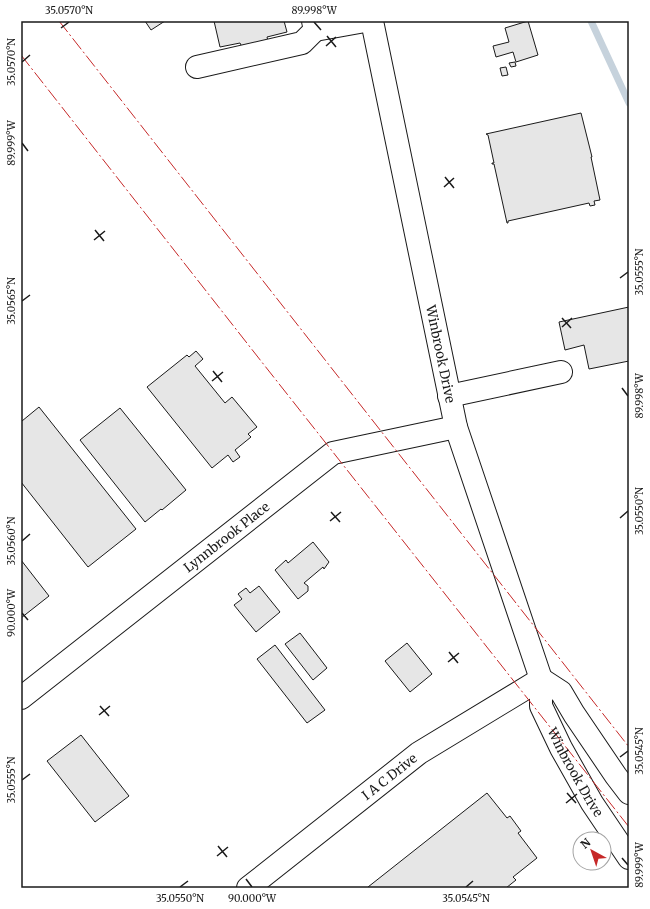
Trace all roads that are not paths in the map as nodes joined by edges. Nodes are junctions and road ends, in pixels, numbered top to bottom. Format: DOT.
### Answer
graph roads {
  1 [pos="365,21"];
  2 [pos="372,21"];
  3 [pos="314,26"];
  4 [pos="197,67"];
  5 [pos="561,372"];
  6 [pos="449,396"];
  7 [pos="456,427"];
  8 [pos="541,679"];
  9 [pos="21,698"];
  10 [pos="629,794"];
  11 [pos="629,858"];
  12 [pos="248,888"];
  1 -- 3 [label="street"];
  2 -- 6 [label="street, Winbrook Drive"];
  3 -- 4 [label="street"];
  5 -- 6 [label="street"];
  6 -- 7 [label="street, Winbrook Drive"];
  7 -- 8 [label="street, Winbrook Drive"];
  7 -- 9 [label="street, Lynnbrook Place"];
  8 -- 10 [label="street, Winbrook Drive"];
  8 -- 11 [label="street, Winbrook Drive"];
  8 -- 12 [label="street, I A C Drive"];
}
